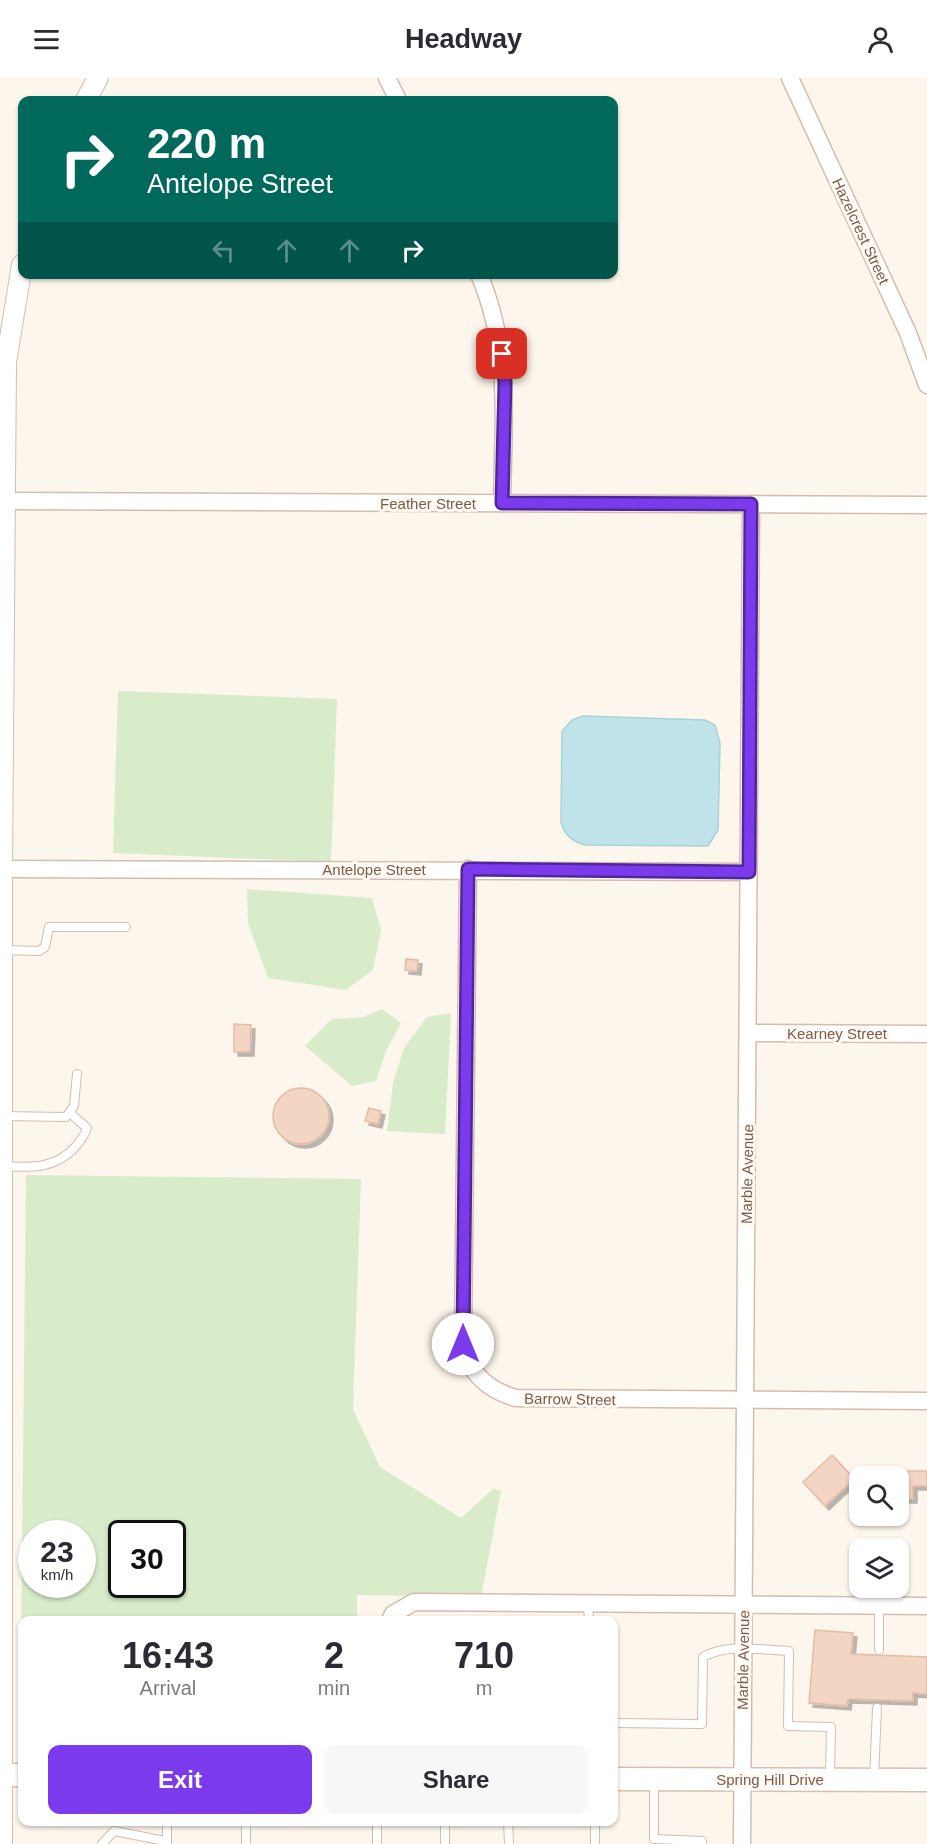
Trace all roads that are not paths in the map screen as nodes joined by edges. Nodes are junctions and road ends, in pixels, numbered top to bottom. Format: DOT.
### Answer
graph roads {
  1 [pos="98,78"];
  2 [pos="387,78"];
  3 [pos="789,78"];
  4 [pos="88,96"];
  5 [pos="396,96"];
  6 [pos="20,279"];
  7 [pos="482,279"];
  8 [pos="927,386"];
  9 [pos="2,501"];
  10 [pos="502,503"];
  11 [pos="751,504"];
  12 [pos="927,505"];
  13 [pos="1,869"];
  14 [pos="468,869"];
  15 [pos="749,872"];
  16 [pos="126,927"];
  17 [pos="2,950"];
  18 [pos="748,1033"];
  19 [pos="927,1034"];
  20 [pos="78,1074"];
  21 [pos="1,1108"];
  22 [pos="71,1114"];
  23 [pos="1,1158"];
  24 [pos="1,1240"];
  25 [pos="1,1282"];
  26 [pos="745,1400"];
  27 [pos="927,1401"];
  28 [pos="1,1426"];
  29 [pos="1,1498"];
  30 [pos="1,1542"];
  31 [pos="744,1605"];
  32 [pos="879,1606"];
  33 [pos="927,1606"];
  34 [pos="589,1613"];
  35 [pos="392,1616"];
  36 [pos="742,1649"];
  37 [pos="879,1650"];
  38 [pos="878,1708"];
  39 [pos="618,1723"];
  40 [pos="8,1775"];
  41 [pos="618,1779"];
  42 [pos="654,1779"];
  43 [pos="741,1779"];
  44 [pos="830,1780"];
  45 [pos="874,1780"];
  46 [pos="927,1780"];
  47 [pos="167,1826"];
  48 [pos="246,1826"];
  49 [pos="377,1826"];
  50 [pos="445,1826"];
  51 [pos="508,1826"];
  52 [pos="595,1826"];
  53 [pos="165,1843"];
  54 [pos="2,1844"];
  55 [pos="102,1844"];
  56 [pos="246,1844"];
  57 [pos="377,1844"];
  58 [pos="445,1844"];
  59 [pos="509,1844"];
  60 [pos="595,1844"];
  61 [pos="702,1844"];
  62 [pos="742,1844"];
  1 -- 4 [label="street"];
  2 -- 5 [label="street"];
  3 -- 8 [label="street, Hazelcrest Street"];
  6 -- 9 [label="street"];
  7 -- 10 [label="street"];
  9 -- 10 [label="street, Feather Street"];
  9 -- 13 [label="street"];
  10 -- 11 [label="street, Feather Street"];
  11 -- 12 [label="street, Feather Street"];
  11 -- 15 [label="street, Marble Avenue"];
  13 -- 14 [label="street, Antelope Street"];
  13 -- 17 [label="street"];
  14 -- 15 [label="street, Antelope Street"];
  14 -- 26 [label="street, Barrow Street"];
  15 -- 18 [label="street, Marble Avenue"];
  16 -- 17 [label="lane"];
  17 -- 21 [label="street"];
  18 -- 19 [label="street, Kearney Street"];
  18 -- 26 [label="street, Marble Avenue"];
  20 -- 22 [label="lane"];
  21 -- 22 [label="lane"];
  21 -- 23 [label="street"];
  22 -- 23 [label="lane"];
  23 -- 24 [label="street"];
  24 -- 25 [label="street"];
  25 -- 28 [label="street"];
  26 -- 27 [label="street, Barrow Street"];
  26 -- 31 [label="street, Marble Avenue"];
  28 -- 29 [label="street"];
  29 -- 30 [label="street"];
  30 -- 40 [label="street"];
  31 -- 32 [label="street"];
  31 -- 34 [label="street"];
  31 -- 36 [label="street, Marble Avenue"];
  32 -- 33 [label="street"];
  32 -- 37 [label="lane"];
  34 -- 35 [label="street"];
  36 -- 39 [label="lane"];
  36 -- 43 [label="street, Marble Avenue"];
  36 -- 44 [label="lane"];
  38 -- 45 [label="lane"];
  40 -- 54 [label="street"];
  41 -- 42 [label="main road, Spring Hill Drive"];
  42 -- 43 [label="main road, Spring Hill Drive"];
  42 -- 61 [label="lane"];
  43 -- 44 [label="main road, Spring Hill Drive"];
  43 -- 62 [label="street, Marble Avenue"];
  44 -- 45 [label="main road, Spring Hill Drive"];
  45 -- 46 [label="main road, Spring Hill Drive"];
  47 -- 53 [label="lane"];
  48 -- 56 [label="lane"];
  49 -- 57 [label="lane"];
  50 -- 58 [label="lane"];
  51 -- 59 [label="lane"];
  52 -- 60 [label="lane"];
  53 -- 55 [label="lane"];
}
